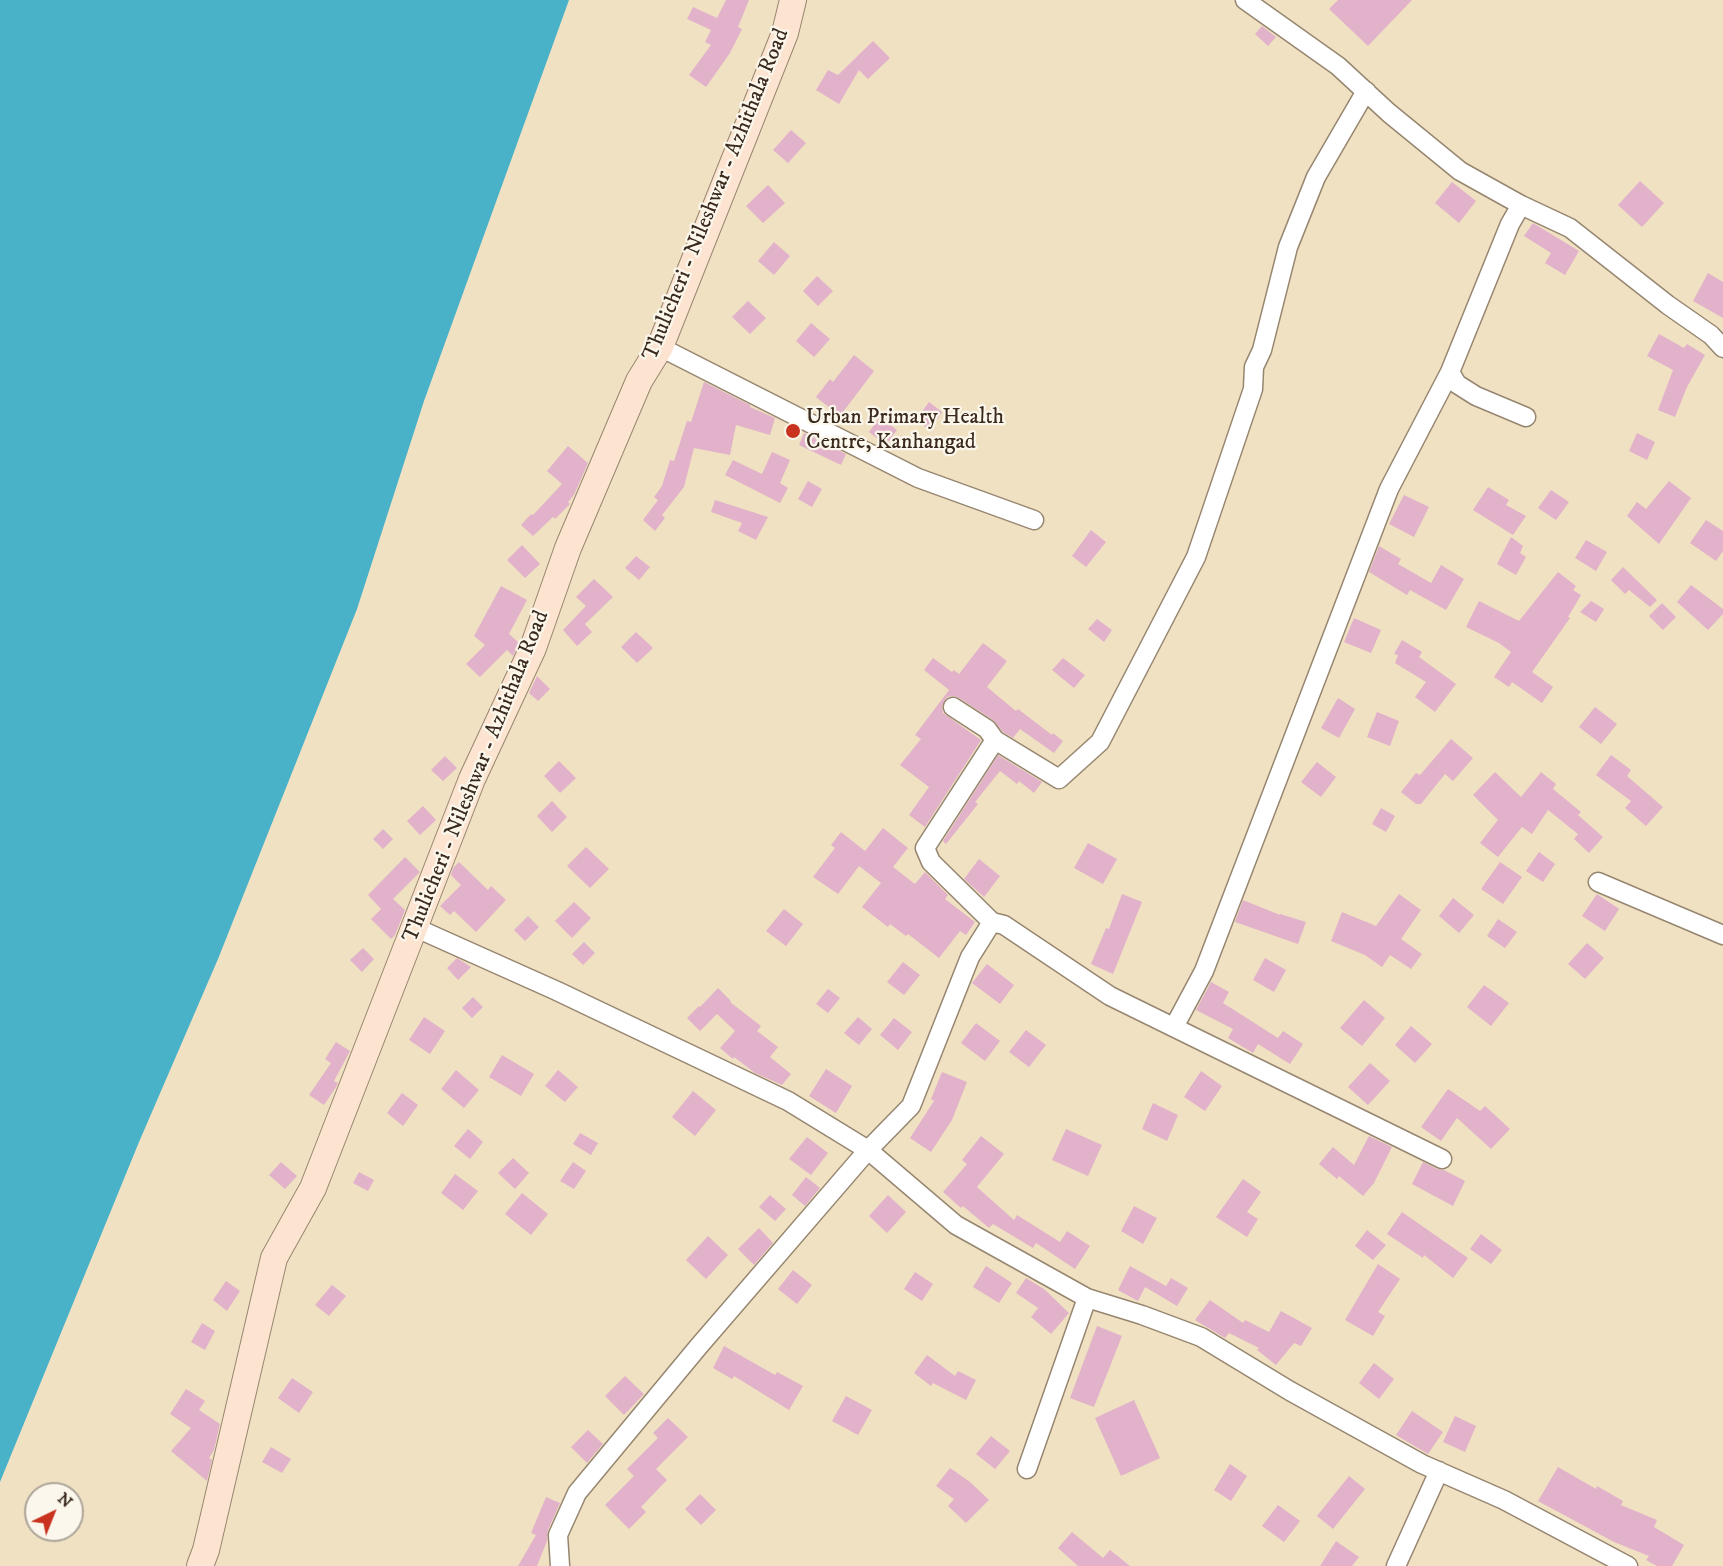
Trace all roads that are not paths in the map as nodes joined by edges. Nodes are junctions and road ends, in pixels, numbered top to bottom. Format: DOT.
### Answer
graph roads {
  1 [pos="793,0"];
  2 [pos="1245,0"];
  3 [pos="1366,91"];
  4 [pos="1521,205"];
  5 [pos="660,347"];
  6 [pos="1723,348"];
  7 [pos="1450,372"];
  8 [pos="1526,417"];
  9 [pos="1035,520"];
  10 [pos="953,707"];
  11 [pos="995,740"];
  12 [pos="1598,882"];
  13 [pos="992,922"];
  14 [pos="414,927"];
  15 [pos="1723,935"];
  16 [pos="1174,1027"];
  17 [pos="868,1150"];
  18 [pos="1442,1159"];
  19 [pos="1088,1298"];
  20 [pos="1027,1469"];
  21 [pos="1439,1471"];
  22 [pos="200,1566"];
  23 [pos="560,1566"];
  24 [pos="1396,1566"];
  25 [pos="1628,1566"];
  1 -- 5 [label="main road, Thulicheri - Nileshwar - Azhithala Road"];
  2 -- 3 [label="street"];
  3 -- 4 [label="street"];
  3 -- 11 [label="street"];
  4 -- 6 [label="street"];
  4 -- 7 [label="street"];
  5 -- 9 [label="street"];
  5 -- 14 [label="main road, Thulicheri - Nileshwar - Azhithala Road"];
  7 -- 8 [label="street"];
  7 -- 16 [label="street"];
  10 -- 11 [label="street"];
  11 -- 13 [label="street"];
  12 -- 15 [label="street"];
  13 -- 16 [label="street"];
  13 -- 17 [label="street"];
  14 -- 17 [label="street"];
  14 -- 22 [label="main road, Thulicheri - Nileshwar - Azhithala Road"];
  16 -- 18 [label="street"];
  17 -- 19 [label="street"];
  17 -- 23 [label="street"];
  19 -- 20 [label="street"];
  19 -- 21 [label="street"];
  21 -- 24 [label="street"];
  21 -- 25 [label="street"];
}
